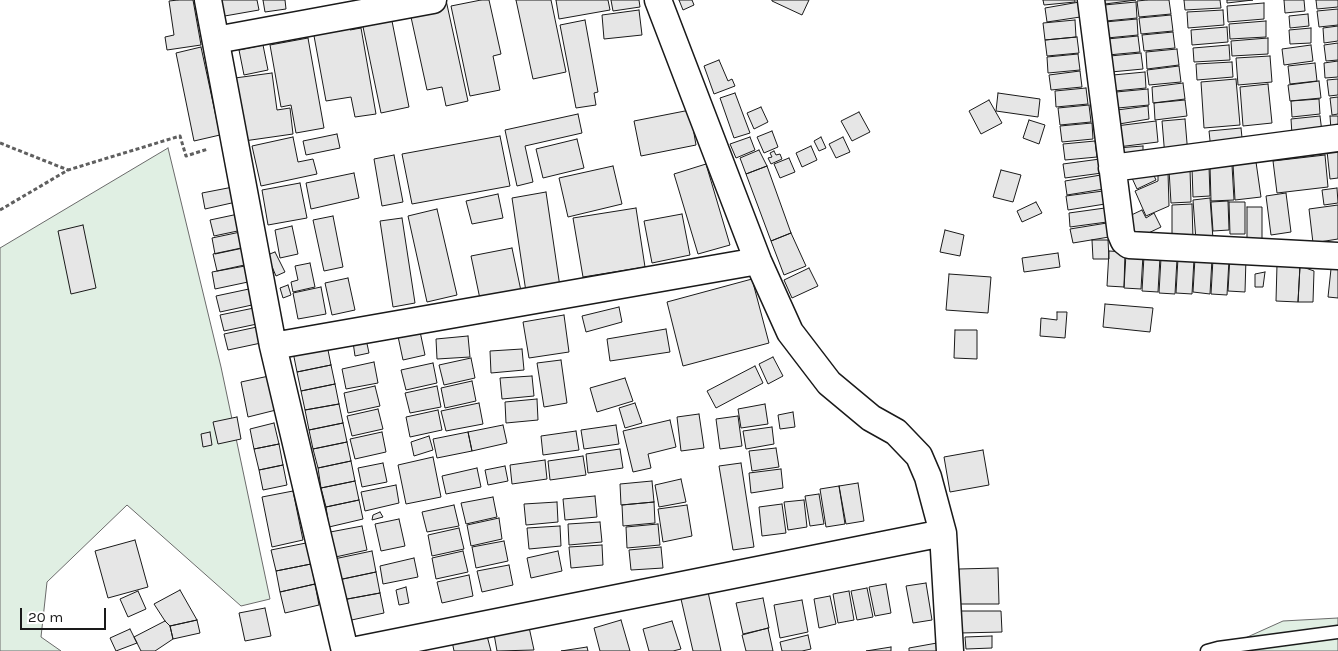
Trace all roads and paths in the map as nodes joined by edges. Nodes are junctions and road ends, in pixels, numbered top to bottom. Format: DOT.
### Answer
graph roads {
  1 [pos="208,0"];
  2 [pos="433,0"];
  3 [pos="658,0"];
  4 [pos="1091,0"];
  5 [pos="216,40"];
  6 [pos="1338,138"];
  7 [pos="234,140"];
  8 [pos="0,142"];
  9 [pos="1112,168"];
  10 [pos="68,170"];
  11 [pos="0,210"];
  12 [pos="1338,256"];
  13 [pos="758,261"];
  14 [pos="273,346"];
  15 [pos="943,533"];
  16 [pos="1338,632"];
  17 [pos="345,651"];
  18 [pos="352,651"];
  19 [pos="950,651"];
  20 [pos="1207,651"];
  1 -- 5 [label="street"];
  2 -- 5 [label="street"];
  3 -- 13 [label="street"];
  4 -- 9 [label="street"];
  5 -- 7 [label="street"];
  6 -- 9 [label="street"];
  7 -- 10 [label="path"];
  7 -- 14 [label="street"];
  8 -- 10 [label="path"];
  9 -- 12 [label="street"];
  10 -- 11 [label="path"];
  13 -- 14 [label="street"];
  13 -- 15 [label="street"];
  14 -- 17 [label="street"];
  15 -- 18 [label="street"];
  15 -- 19 [label="street"];
  16 -- 20 [label="lane"];
}
